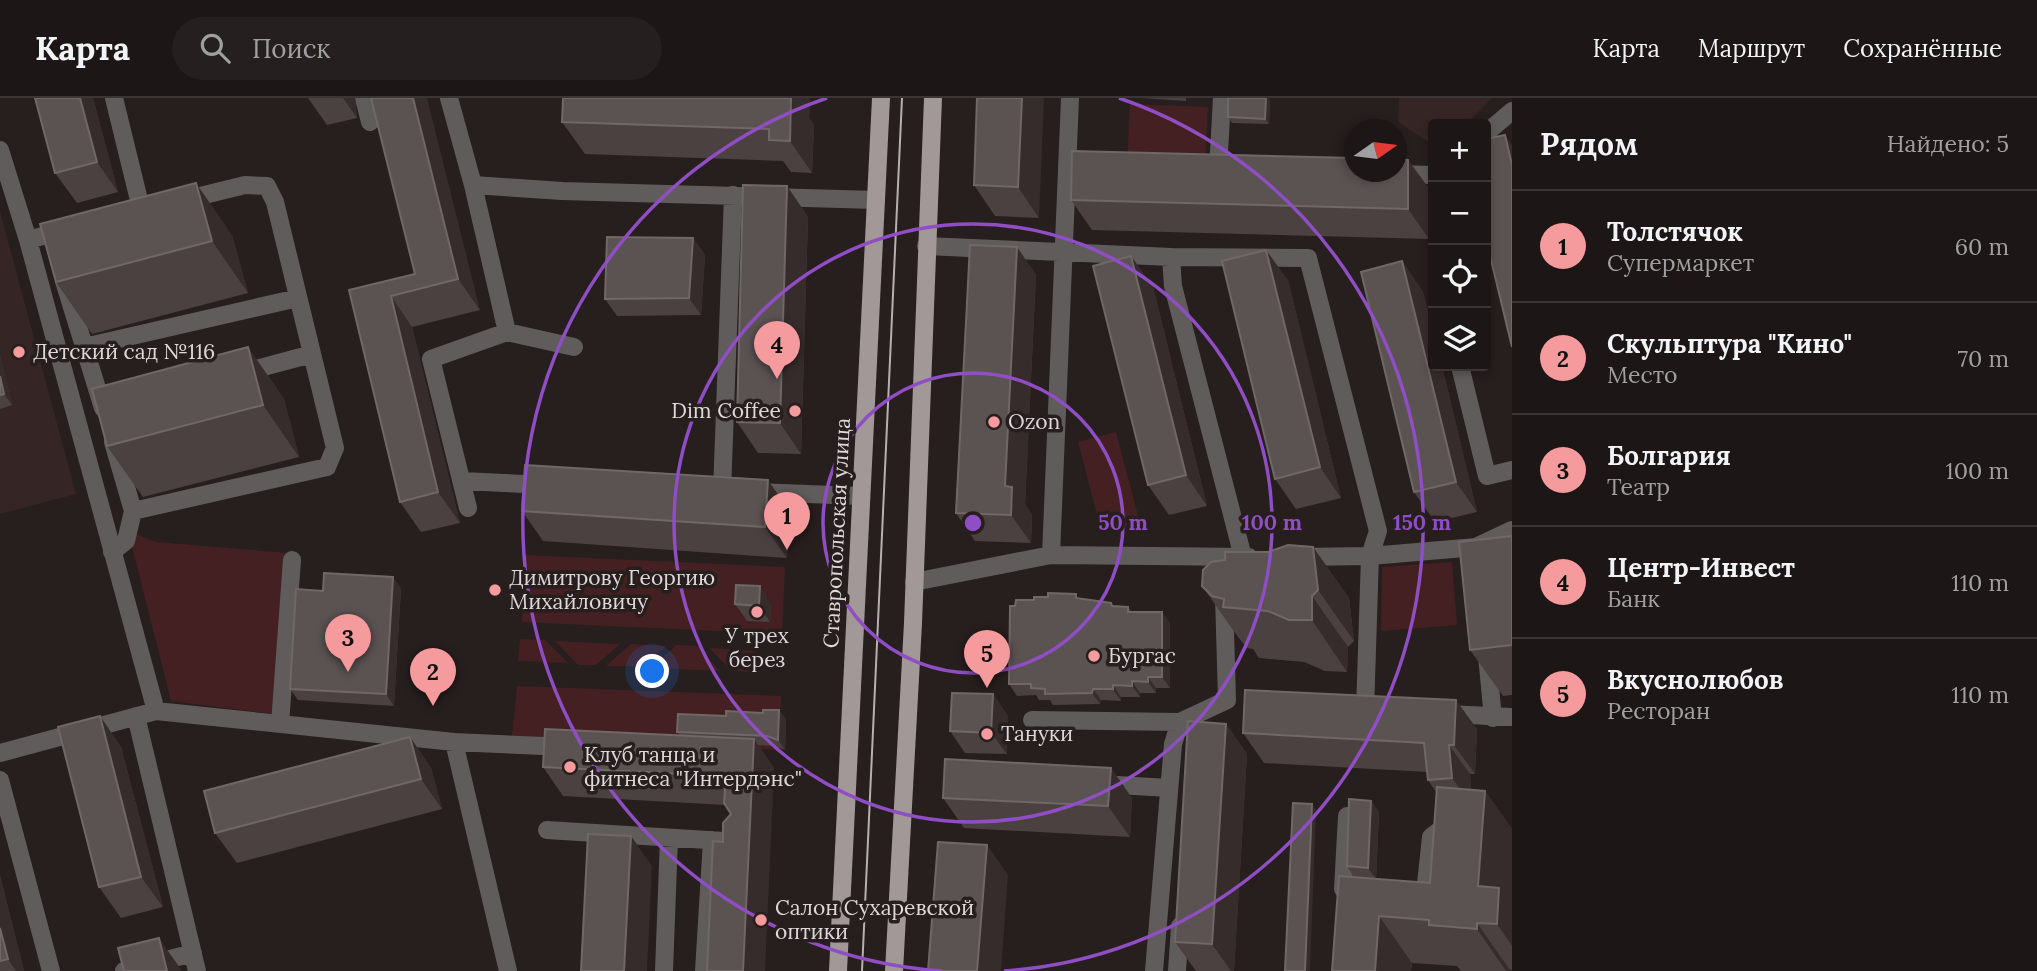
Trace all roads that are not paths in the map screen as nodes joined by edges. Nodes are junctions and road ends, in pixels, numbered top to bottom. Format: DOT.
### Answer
graph roads {
  1 [pos="114,98"];
  2 [pos="364,98"];
  3 [pos="449,98"];
  4 [pos="881,98"];
  5 [pos="933,98"];
  6 [pos="1070,98"];
  7 [pos="1222,98"];
  8 [pos="1512,111"];
  9 [pos="370,122"];
  10 [pos="1491,129"];
  11 [pos="0,150"];
  12 [pos="1218,171"];
  13 [pos="1407,175"];
  14 [pos="1428,175"];
  15 [pos="473,185"];
  16 [pos="138,195"];
  17 [pos="733,195"];
  18 [pos="876,200"];
  19 [pos="128,214"];
  20 [pos="76,228"];
  21 [pos="28,240"];
  22 [pos="926,246"];
  23 [pos="54,247"];
  24 [pos="1065,253"];
  25 [pos="1171,257"];
  26 [pos="298,298"];
  27 [pos="507,332"];
  28 [pos="84,346"];
  29 [pos="574,347"];
  30 [pos="312,354"];
  31 [pos="1461,371"];
  32 [pos="221,379"];
  33 [pos="1512,470"];
  34 [pos="461,481"];
  35 [pos="560,485"];
  36 [pos="861,496"];
  37 [pos="468,508"];
  38 [pos="133,511"];
  39 [pos="1512,530"];
  40 [pos="1476,547"];
  41 [pos="112,552"];
  42 [pos="1051,555"];
  43 [pos="1370,556"];
  44 [pos="292,560"];
  45 [pos="1478,568"];
  46 [pos="1226,576"];
  47 [pos="914,582"];
  48 [pos="1486,639"];
  49 [pos="1227,700"];
  50 [pos="1249,705"];
  51 [pos="156,711"];
  52 [pos="1365,711"];
  53 [pos="1433,713"];
  54 [pos="136,716"];
  55 [pos="1512,717"];
  56 [pos="1493,718"];
  57 [pos="1032,720"];
  58 [pos="1180,722"];
  59 [pos="280,724"];
  60 [pos="454,742"];
  61 [pos="581,747"];
  62 [pos="0,752"];
  63 [pos="402,757"];
  64 [pos="0,780"];
  65 [pos="1077,782"];
  66 [pos="1169,788"];
  67 [pos="1347,816"];
  68 [pos="1167,817"];
  69 [pos="1187,818"];
  70 [pos="1464,821"];
  71 [pos="547,830"];
  72 [pos="669,838"];
  73 [pos="712,840"];
  74 [pos="740,842"];
  75 [pos="1163,861"];
  76 [pos="1185,863"];
  77 [pos="1397,892"];
  78 [pos="1347,894"];
  79 [pos="1159,911"];
  80 [pos="193,953"];
  81 [pos="1154,965"];
  82 [pos="1178,966"];
  83 [pos="51,971"];
  84 [pos="124,971"];
  85 [pos="197,971"];
  86 [pos="508,971"];
  87 [pos="664,971"];
  88 [pos="704,971"];
  89 [pos="838,971"];
  90 [pos="894,971"];
  1 -- 16 [label="lane"];
  2 -- 9 [label="lane"];
  3 -- 15 [label="lane"];
  4 -- 18 [label="main road, Ставропольская улица"];
  5 -- 22 [label="main road"];
  6 -- 24 [label="lane"];
  7 -- 12 [label="lane"];
  8 -- 10 [label="lane"];
  11 -- 21 [label="lane"];
  13 -- 14 [label="lane"];
  15 -- 17 [label="lane"];
  15 -- 27 [label="lane"];
  17 -- 18 [label="lane"];
  17 -- 36 [label="lane"];
  18 -- 36 [label="main road, Ставропольская улица"];
  19 -- 26 [label="lane"];
  20 -- 23 [label="lane"];
  21 -- 23 [label="lane"];
  21 -- 41 [label="lane"];
  22 -- 24 [label="lane"];
  22 -- 47 [label="main road"];
  23 -- 28 [label="lane"];
  24 -- 25 [label="lane"];
  24 -- 42 [label="lane"];
  25 -- 43 [label="lane"];
  25 -- 46 [label="lane"];
  26 -- 28 [label="lane"];
  26 -- 30 [label="lane"];
  27 -- 29 [label="lane"];
  27 -- 34 [label="lane"];
  28 -- 38 [label="lane"];
  30 -- 32 [label="lane"];
  30 -- 38 [label="lane"];
  31 -- 33 [label="lane"];
  34 -- 35 [label="lane"];
  34 -- 37 [label="lane"];
  36 -- 89 [label="main road, Ставропольская улица"];
  38 -- 41 [label="lane"];
  39 -- 40 [label="lane"];
  40 -- 43 [label="lane"];
  40 -- 45 [label="lane"];
  41 -- 51 [label="lane"];
  42 -- 46 [label="lane"];
  42 -- 47 [label="lane"];
  43 -- 46 [label="lane"];
  43 -- 52 [label="lane"];
  44 -- 59 [label="lane"];
  46 -- 49 [label="lane"];
  47 -- 90 [label="main road"];
  48 -- 56 [label="lane"];
  49 -- 50 [label="lane"];
  49 -- 58 [label="lane"];
  51 -- 54 [label="lane"];
  51 -- 59 [label="lane"];
  53 -- 56 [label="lane"];
  54 -- 62 [label="lane"];
  54 -- 80 [label="lane"];
  55 -- 56 [label="lane"];
  57 -- 58 [label="lane"];
  58 -- 66 [label="lane"];
  59 -- 60 [label="lane"];
  60 -- 61 [label="lane"];
  60 -- 63 [label="lane"];
  60 -- 86 [label="lane"];
  64 -- 83 [label="lane"];
  65 -- 66 [label="lane"];
  66 -- 68 [label="lane"];
  67 -- 78 [label="lane"];
  68 -- 69 [label="lane"];
  68 -- 75 [label="lane"];
  70 -- 77 [label="lane"];
  71 -- 72 [label="lane"];
  72 -- 73 [label="lane"];
  72 -- 87 [label="lane"];
  73 -- 74 [label="lane"];
  73 -- 88 [label="lane"];
  75 -- 76 [label="lane"];
  75 -- 79 [label="lane"];
  79 -- 81 [label="lane"];
  79 -- 82 [label="lane"];
  80 -- 84 [label="lane"];
  80 -- 85 [label="lane"];
  81 -- 82 [label="lane"];
}
